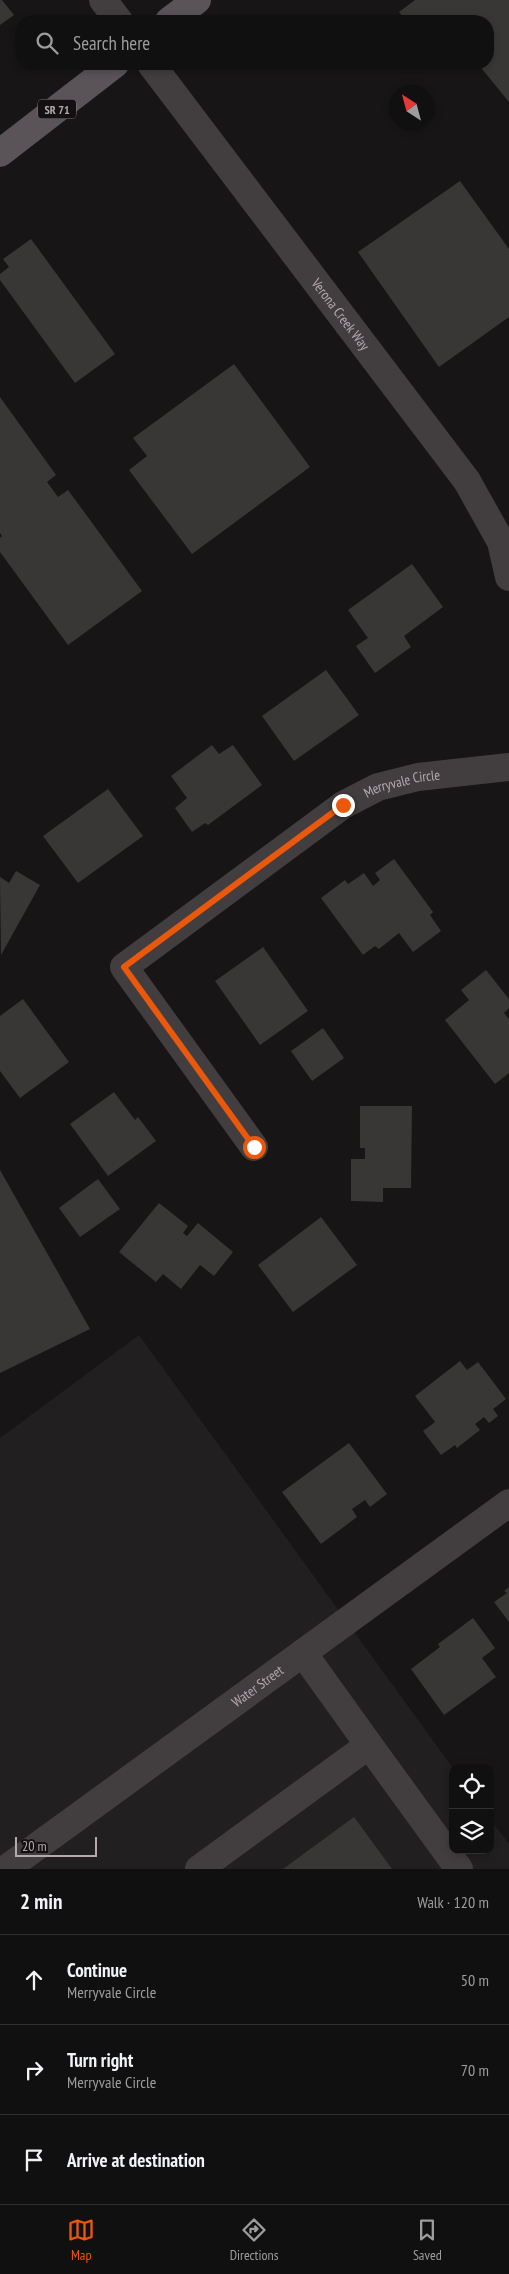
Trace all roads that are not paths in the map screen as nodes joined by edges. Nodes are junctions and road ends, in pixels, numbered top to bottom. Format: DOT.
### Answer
graph roads {
  1 [pos="103,0"];
  2 [pos="197,0"];
  3 [pos="114,15"];
  4 [pos="177,15"];
  5 [pos="107,70"];
  6 [pos="156,70"];
  7 [pos="0,153"];
  8 [pos="509,577"];
  9 [pos="509,767"];
  10 [pos="254,1147"];
  11 [pos="509,1504"];
  12 [pos="303,1653"];
  13 [pos="369,1745"];
  14 [pos="6,1869"];
  15 [pos="199,1869"];
  16 [pos="459,1869"];
  1 -- 3 [label="street"];
  2 -- 4 [label="main road"];
  5 -- 7 [label="main road, SR 71"];
  6 -- 8 [label="street, Verona Creek Way"];
  9 -- 10 [label="street, Merryvale Circle"];
  11 -- 12 [label="street, Water Street"];
  12 -- 13 [label="street"];
  12 -- 14 [label="street, Water Street"];
  13 -- 15 [label="street"];
  13 -- 16 [label="street"];
}
